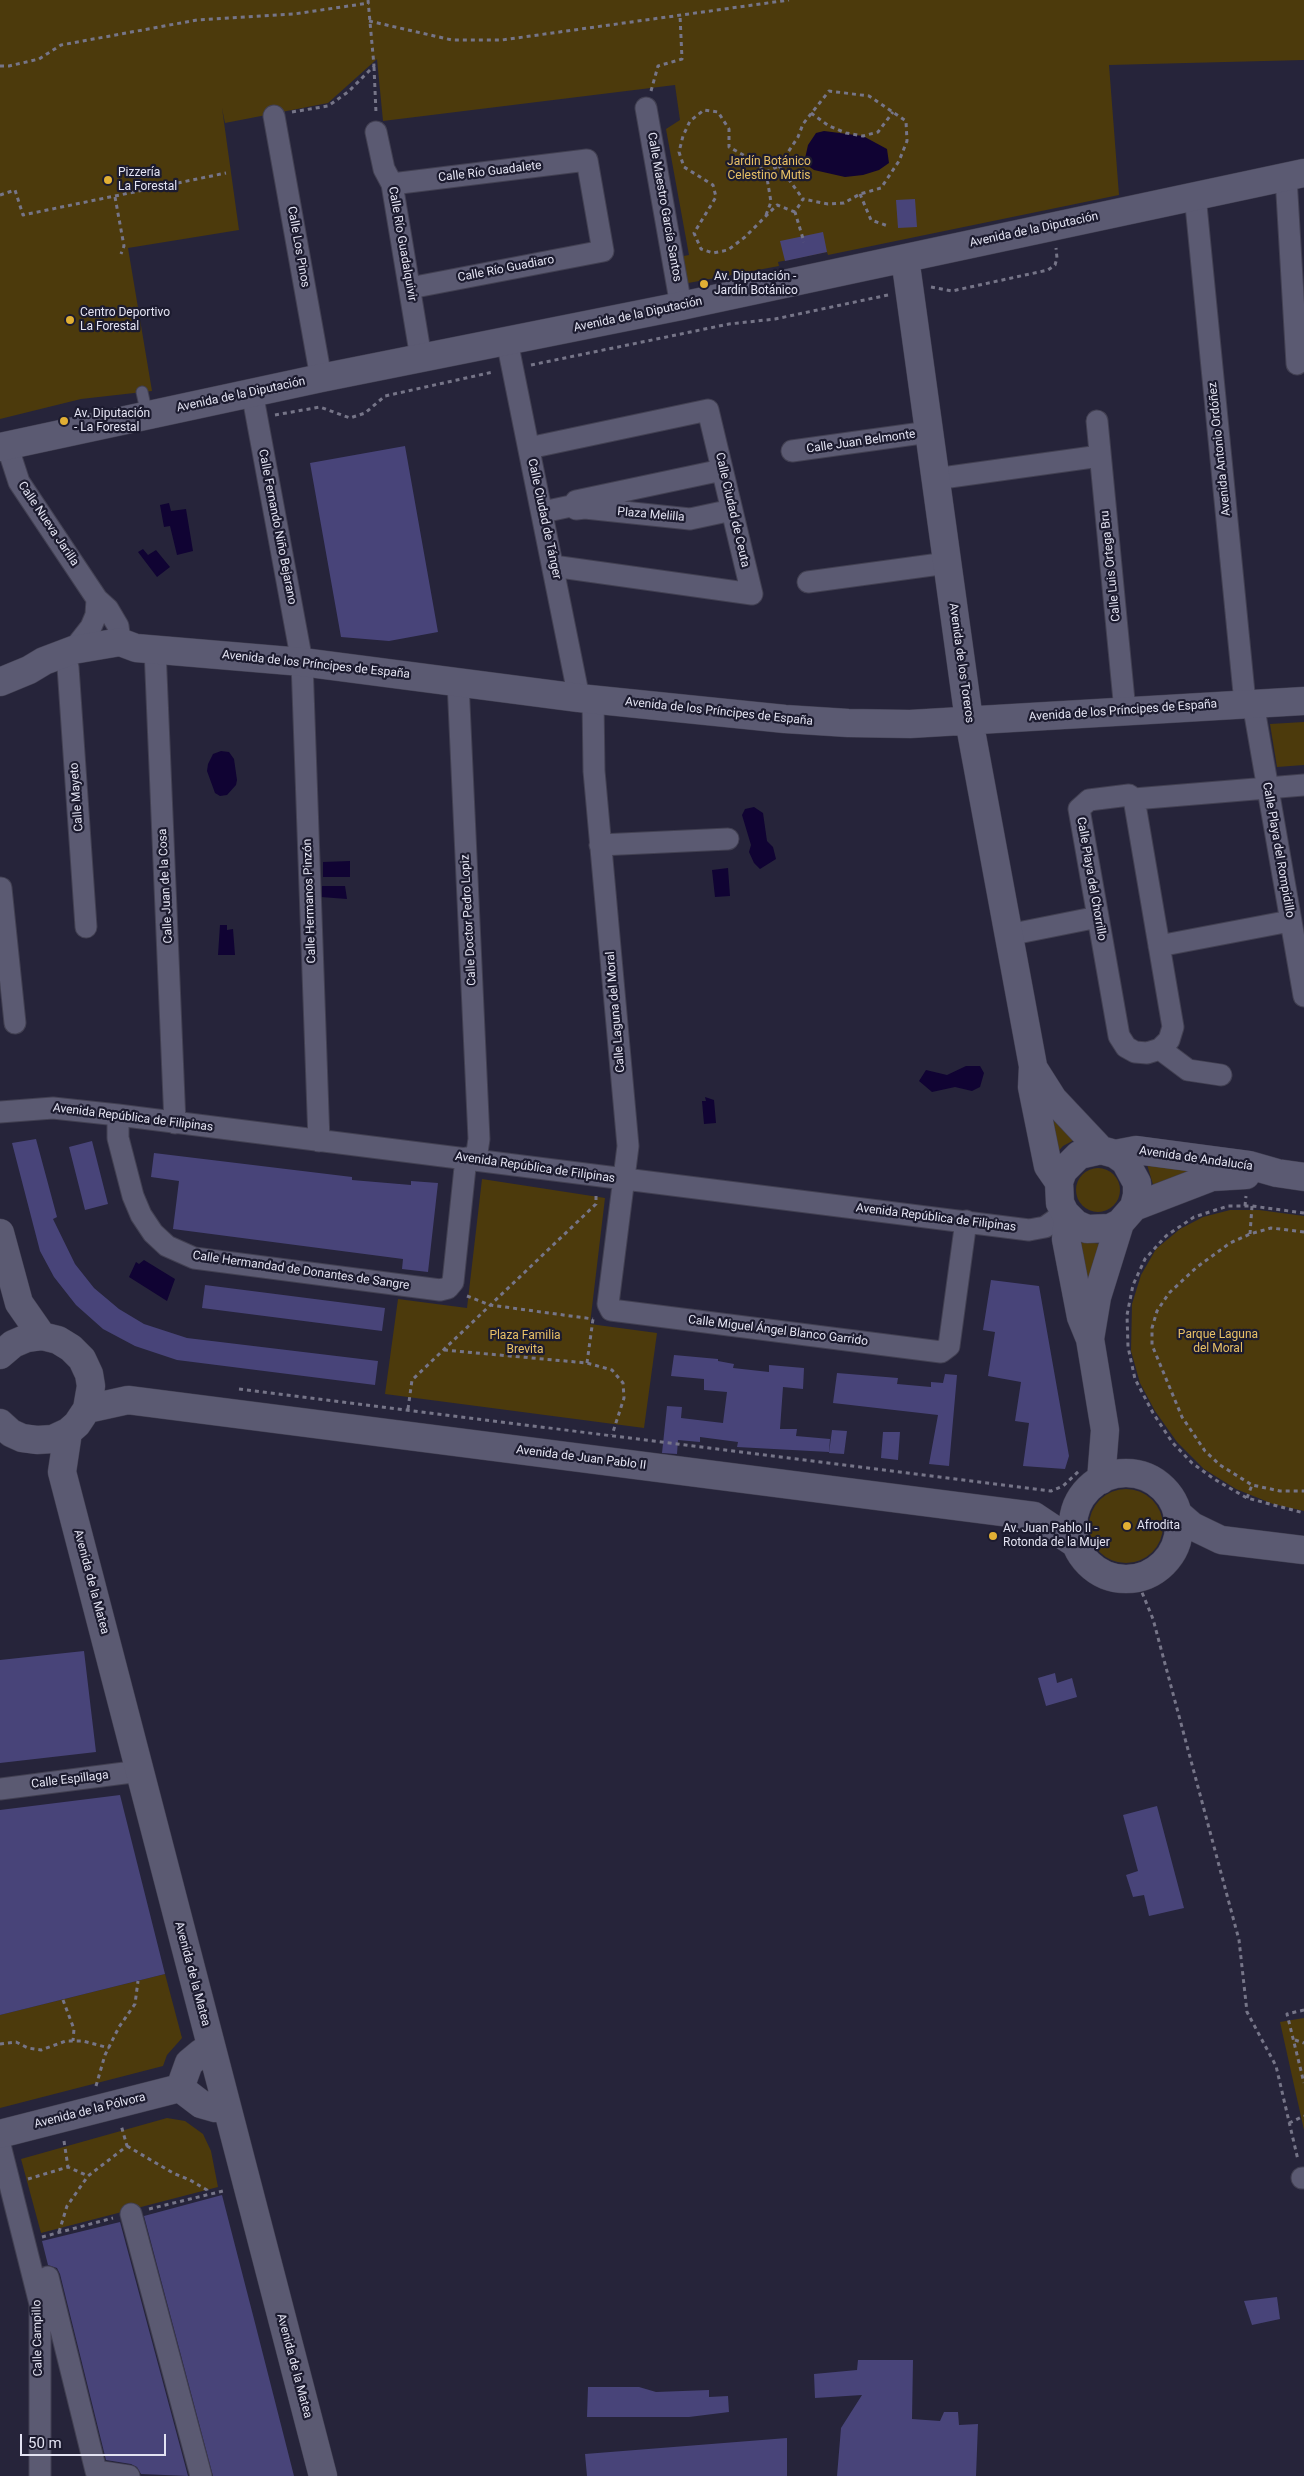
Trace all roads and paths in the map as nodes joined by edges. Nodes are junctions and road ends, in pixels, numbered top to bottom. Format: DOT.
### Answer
graph roads {
  1 [pos="789,0"];
  2 [pos="369,1"];
  3 [pos="680,15"];
  4 [pos="369,21"];
  5 [pos="0,66"];
  6 [pos="374,66"];
  7 [pos="646,108"];
  8 [pos="893,112"];
  9 [pos="811,113"];
  10 [pos="274,116"];
  11 [pos="376,132"];
  12 [pos="779,166"];
  13 [pos="766,172"];
  14 [pos="226,174"];
  15 [pos="1295,175"];
  16 [pos="392,184"];
  17 [pos="860,194"];
  18 [pos="0,195"];
  19 [pos="1195,195"];
  20 [pos="115,197"];
  21 [pos="803,199"];
  22 [pos="795,212"];
  23 [pos="764,220"];
  24 [pos="888,226"];
  25 [pos="804,242"];
  26 [pos="603,251"];
  27 [pos="1057,251"];
  28 [pos="121,254"];
  29 [pos="905,258"];
  30 [pos="410,288"];
  31 [pos="926,288"];
  32 [pos="890,294"];
  33 [pos="681,306"];
  34 [pos="507,341"];
  35 [pos="421,358"];
  36 [pos="1297,364"];
  37 [pos="527,366"];
  38 [pos="502,370"];
  39 [pos="321,378"];
  40 [pos="254,405"];
  41 [pos="1097,421"];
  42 [pos="929,432"];
  43 [pos="4,446"];
  44 [pos="529,448"];
  45 [pos="792,451"];
  46 [pos="1100,456"];
  47 [pos="722,470"];
  48 [pos="935,479"];
  49 [pos="571,506"];
  50 [pos="732,510"];
  51 [pos="542,512"];
  52 [pos="947,563"];
  53 [pos="553,566"];
  54 [pos="808,582"];
  55 [pos="96,607"];
  56 [pos="137,646"];
  57 [pos="302,662"];
  58 [pos="54,664"];
  59 [pos="0,682"];
  60 [pos="458,682"];
  61 [pos="586,699"];
  62 [pos="1304,701"];
  63 [pos="1249,703"];
  64 [pos="1125,711"];
  65 [pos="969,720"];
  66 [pos="1304,786"];
  67 [pos="1268,789"];
  68 [pos="1134,799"];
  69 [pos="728,839"];
  70 [pos="600,845"];
  71 [pos="1,888"];
  72 [pos="1098,917"];
  73 [pos="1295,925"];
  74 [pos="86,926"];
  75 [pos="1023,932"];
  76 [pos="1159,946"];
  77 [pos="1300,954"];
  78 [pos="1304,996"];
  79 [pos="15,1023"];
  80 [pos="1160,1049"];
  81 [pos="1033,1066"];
  82 [pos="1221,1075"];
  83 [pos="0,1112"];
  84 [pos="118,1115"];
  85 [pos="175,1123"];
  86 [pos="319,1141"];
  87 [pos="1108,1152"];
  88 [pos="471,1158"];
  89 [pos="1277,1173"];
  90 [pos="597,1176"];
  91 [pos="1304,1177"];
  92 [pos="624,1180"];
  93 [pos="1059,1182"];
  94 [pos="1252,1206"];
  95 [pos="1304,1213"];
  96 [pos="1066,1215"];
  97 [pos="1127,1215"];
  98 [pos="966,1222"];
  99 [pos="1304,1232"];
  100 [pos="0,1233"];
  101 [pos="1250,1234"];
  102 [pos="448,1288"];
  103 [pos="19,1303"];
  104 [pos="490,1305"];
  105 [pos="602,1314"];
  106 [pos="42,1336"];
  107 [pos="1090,1339"];
  108 [pos="6,1349"];
  109 [pos="443,1350"];
  110 [pos="587,1363"];
  111 [pos="89,1374"];
  112 [pos="234,1388"];
  113 [pos="128,1400"];
  114 [pos="87,1409"];
  115 [pos="408,1409"];
  116 [pos="1,1425"];
  117 [pos="1105,1430"];
  118 [pos="68,1432"];
  119 [pos="612,1435"];
  120 [pos="38,1440"];
  121 [pos="62,1472"];
  122 [pos="1093,1473"];
  123 [pos="1133,1473"];
  124 [pos="1252,1485"];
  125 [pos="1304,1491"];
  126 [pos="1247,1498"];
  127 [pos="1078,1503"];
  128 [pos="1177,1512"];
  129 [pos="1304,1514"];
  130 [pos="1034,1516"];
  131 [pos="1221,1540"];
  132 [pos="1076,1544"];
  133 [pos="1304,1550"];
  134 [pos="1172,1552"];
  135 [pos="1136,1578"];
  136 [pos="140,1771"];
  137 [pos="0,1789"];
  138 [pos="138,1981"];
  139 [pos="63,2000"];
  140 [pos="1304,2010"];
  141 [pos="1295,2039"];
  142 [pos="73,2041"];
  143 [pos="1304,2043"];
  144 [pos="0,2044"];
  145 [pos="108,2048"];
  146 [pos="212,2051"];
  147 [pos="1304,2083"];
  148 [pos="97,2086"];
  149 [pos="180,2088"];
  150 [pos="226,2105"];
  151 [pos="1304,2116"];
  152 [pos="1289,2123"];
  153 [pos="121,2125"];
  154 [pos="0,2134"];
  155 [pos="64,2140"];
  156 [pos="0,2145"];
  157 [pos="127,2146"];
  158 [pos="68,2167"];
  159 [pos="88,2176"];
  160 [pos="1303,2178"];
  161 [pos="23,2180"];
  162 [pos="208,2194"];
  163 [pos="131,2214"];
  164 [pos="59,2232"];
  165 [pos="38,2238"];
  166 [pos="40,2476"];
  167 [pos="129,2476"];
  168 [pos="201,2476"];
  169 [pos="323,2476"];
  1 -- 3 [label="path"];
  2 -- 4 [label="path"];
  2 -- 5 [label="path"];
  3 -- 4 [label="path"];
  3 -- 7 [label="path"];
  4 -- 6 [label="path"];
  6 -- 10 [label="path"];
  6 -- 11 [label="path"];
  7 -- 33 [label="street, Calle Maestro García Santos"];
  8 -- 9 [label="path"];
  8 -- 9 [label="path"];
  8 -- 17 [label="path"];
  9 -- 12 [label="path"];
  10 -- 39 [label="street, Calle Los Pinos"];
  11 -- 16 [label="street, Calle Río Guadalquivir"];
  12 -- 13 [label="path"];
  12 -- 21 [label="path"];
  13 -- 23 [label="path"];
  13 -- 23 [label="path"];
  14 -- 20 [label="path"];
  15 -- 19 [label="street, Avenida de la Diputación"];
  15 -- 36 [label="street"];
  16 -- 26 [label="street, Calle Río Guadalete"];
  16 -- 30 [label="street, Calle Río Guadalquivir"];
  17 -- 21 [label="path"];
  17 -- 24 [label="path"];
  18 -- 20 [label="path"];
  19 -- 29 [label="street, Avenida de la Diputación"];
  19 -- 63 [label="street, Avenida Antonio Ordóñez"];
  20 -- 28 [label="path"];
  21 -- 22 [label="path"];
  22 -- 23 [label="path"];
  22 -- 25 [label="path"];
  26 -- 30 [label="street, Calle Río Guadiaro"];
  27 -- 31 [label="path"];
  29 -- 33 [label="street, Avenida de la Diputación"];
  29 -- 42 [label="street, Avenida de los Toreros"];
  30 -- 35 [label="street, Calle Río Guadalquivir"];
  32 -- 37 [label="path"];
  33 -- 34 [label="street, Avenida de la Diputación"];
  34 -- 35 [label="street, Avenida de la Diputación"];
  34 -- 44 [label="street, Calle Ciudad de Tánger"];
  35 -- 39 [label="street, Avenida de la Diputación"];
  38 -- 40 [label="path"];
  39 -- 40 [label="street, Avenida de la Diputación"];
  40 -- 43 [label="street, Avenida de la Diputación"];
  40 -- 57 [label="street, Calle Fernando Niño Bejarano"];
  41 -- 46 [label="street, Calle Luis Ortega Bru"];
  42 -- 45 [label="street, Calle Juan Belmonte"];
  42 -- 48 [label="street, Avenida de los Toreros"];
  43 -- 55 [label="street, Calle Nueva Jarilla"];
  44 -- 47 [label="street, Calle Ciudad de Ceuta"];
  44 -- 51 [label="street, Calle Ciudad de Tánger"];
  46 -- 48 [label="street"];
  46 -- 64 [label="street, Calle Luis Ortega Bru"];
  47 -- 49 [label="street, Plaza Melilla"];
  47 -- 50 [label="street, Calle Ciudad de Ceuta"];
  48 -- 52 [label="street, Avenida de los Toreros"];
  49 -- 50 [label="street, Plaza Melilla"];
  49 -- 51 [label="street, Plaza Melilla"];
  50 -- 53 [label="street, Calle Ciudad de Ceuta"];
  51 -- 53 [label="street, Calle Ciudad de Tánger"];
  52 -- 54 [label="street"];
  52 -- 65 [label="street, Avenida de los Toreros"];
  53 -- 61 [label="street, Calle Ciudad de Tánger"];
  55 -- 56 [label="street, Calle Nueva Jarilla"];
  55 -- 58 [label="street"];
  56 -- 57 [label="street, Avenida de los Príncipes de España"];
  56 -- 58 [label="street"];
  56 -- 85 [label="street, Calle Juan de la Cosa"];
  57 -- 60 [label="street, Avenida de los Príncipes de España"];
  57 -- 86 [label="street, Calle Hermanos Pinzón"];
  58 -- 59 [label="street"];
  58 -- 74 [label="street, Calle Mayeto"];
  60 -- 61 [label="street, Avenida de los Príncipes de España"];
  60 -- 88 [label="street, Calle Doctor Pedro Lopiz"];
  61 -- 65 [label="street, Avenida de los Príncipes de España"];
  61 -- 70 [label="street, Calle Laguna del Moral"];
  62 -- 63 [label="street, Avenida de los Príncipes de España"];
  63 -- 64 [label="street, Avenida de los Príncipes de España"];
  63 -- 67 [label="street, Calle Playa del Rompidillo"];
  64 -- 65 [label="street, Avenida de los Príncipes de España"];
  65 -- 81 [label="street, Avenida de los Toreros"];
  66 -- 67 [label="street"];
  67 -- 68 [label="street"];
  67 -- 73 [label="street, Calle Playa del Rompidillo"];
  68 -- 72 [label="street, Calle Playa del Chorrillo"];
  68 -- 76 [label="street"];
  69 -- 70 [label="street"];
  70 -- 92 [label="street, Calle Laguna del Moral"];
  71 -- 79 [label="street"];
  72 -- 75 [label="street"];
  72 -- 80 [label="street, Calle Playa del Chorrillo"];
  73 -- 76 [label="street"];
  73 -- 77 [label="street, Calle Playa del Rompidillo"];
  76 -- 80 [label="street"];
  77 -- 78 [label="street, Calle Playa del Rompidillo"];
  80 -- 82 [label="street"];
  81 -- 87 [label="street, Avenida de los Toreros"];
  81 -- 93 [label="street, Avenida de los Toreros"];
  83 -- 84 [label="street, Avenida República de Filipinas"];
  84 -- 85 [label="street, Avenida República de Filipinas"];
  84 -- 102 [label="street, Calle Hermandad de Donantes de Sangre"];
  85 -- 86 [label="street, Avenida República de Filipinas"];
  86 -- 88 [label="street, Avenida República de Filipinas"];
  87 -- 89 [label="street, Avenida de Andalucía"];
  87 -- 93 [label="street"];
  87 -- 97 [label="street"];
  88 -- 90 [label="street, Avenida República de Filipinas"];
  88 -- 102 [label="street"];
  89 -- 91 [label="street, Avenida de Andalucía"];
  89 -- 97 [label="street, Avenida de Andalucía"];
  90 -- 92 [label="street, Avenida República de Filipinas"];
  90 -- 104 [label="path"];
  92 -- 98 [label="street, Avenida República de Filipinas"];
  92 -- 105 [label="street"];
  93 -- 96 [label="street"];
  94 -- 95 [label="path"];
  94 -- 101 [label="path"];
  94 -- 126 [label="path"];
  96 -- 97 [label="street"];
  96 -- 98 [label="street, Avenida República de Filipinas"];
  96 -- 107 [label="street"];
  97 -- 107 [label="street"];
  98 -- 105 [label="street, Calle Miguel Ángel Blanco Garrido"];
  99 -- 101 [label="path"];
  100 -- 103 [label="street"];
  101 -- 124 [label="path"];
  102 -- 104 [label="path"];
  103 -- 106 [label="street"];
  103 -- 108 [label="street"];
  104 -- 105 [label="path"];
  104 -- 109 [label="path"];
  105 -- 110 [label="path"];
  106 -- 108 [label="street"];
  106 -- 111 [label="street"];
  107 -- 117 [label="street"];
  109 -- 110 [label="path"];
  109 -- 115 [label="path"];
  110 -- 119 [label="path"];
  111 -- 113 [label="street, Avenida de Juan Pablo II"];
  111 -- 114 [label="street"];
  112 -- 115 [label="path"];
  113 -- 114 [label="street, Avenida de Juan Pablo II"];
  113 -- 130 [label="street, Avenida de Juan Pablo II"];
  114 -- 118 [label="street"];
  115 -- 119 [label="path"];
  116 -- 120 [label="street"];
  117 -- 122 [label="street"];
  117 -- 123 [label="street"];
  118 -- 120 [label="street"];
  118 -- 121 [label="street, Avenida de la Matea"];
  119 -- 122 [label="path"];
  120 -- 121 [label="street, Avenida de la Matea"];
  121 -- 136 [label="street, Avenida de la Matea"];
  122 -- 123 [label="street"];
  122 -- 127 [label="street"];
  123 -- 128 [label="street"];
  124 -- 125 [label="path"];
  124 -- 126 [label="path"];
  126 -- 129 [label="path"];
  127 -- 130 [label="street, Avenida de Juan Pablo II"];
  127 -- 132 [label="street"];
  128 -- 131 [label="street"];
  128 -- 134 [label="street"];
  130 -- 132 [label="street, Avenida de Juan Pablo II"];
  131 -- 133 [label="street"];
  131 -- 134 [label="street"];
  132 -- 135 [label="street"];
  134 -- 135 [label="street"];
  135 -- 152 [label="path"];
  136 -- 137 [label="street, Calle Espillaga"];
  136 -- 146 [label="street, Avenida de la Matea"];
  138 -- 145 [label="path"];
  139 -- 142 [label="path"];
  140 -- 141 [label="path"];
  141 -- 143 [label="path"];
  141 -- 147 [label="path"];
  142 -- 144 [label="path"];
  142 -- 145 [label="path"];
  145 -- 148 [label="path"];
  146 -- 149 [label="street"];
  146 -- 150 [label="street, Avenida de la Matea"];
  149 -- 150 [label="street"];
  149 -- 154 [label="street, Avenida de la Pólvora"];
  150 -- 169 [label="street, Avenida de la Matea"];
  151 -- 152 [label="path"];
  152 -- 160 [label="path"];
  153 -- 157 [label="path"];
  155 -- 158 [label="path"];
  156 -- 166 [label="street, Calle Campillo"];
  157 -- 159 [label="path"];
  157 -- 162 [label="path"];
  158 -- 159 [label="path"];
  158 -- 161 [label="path"];
  159 -- 164 [label="path"];
  163 -- 168 [label="street"];
  165 -- 167 [label="street, Calle Campillo"];
}
